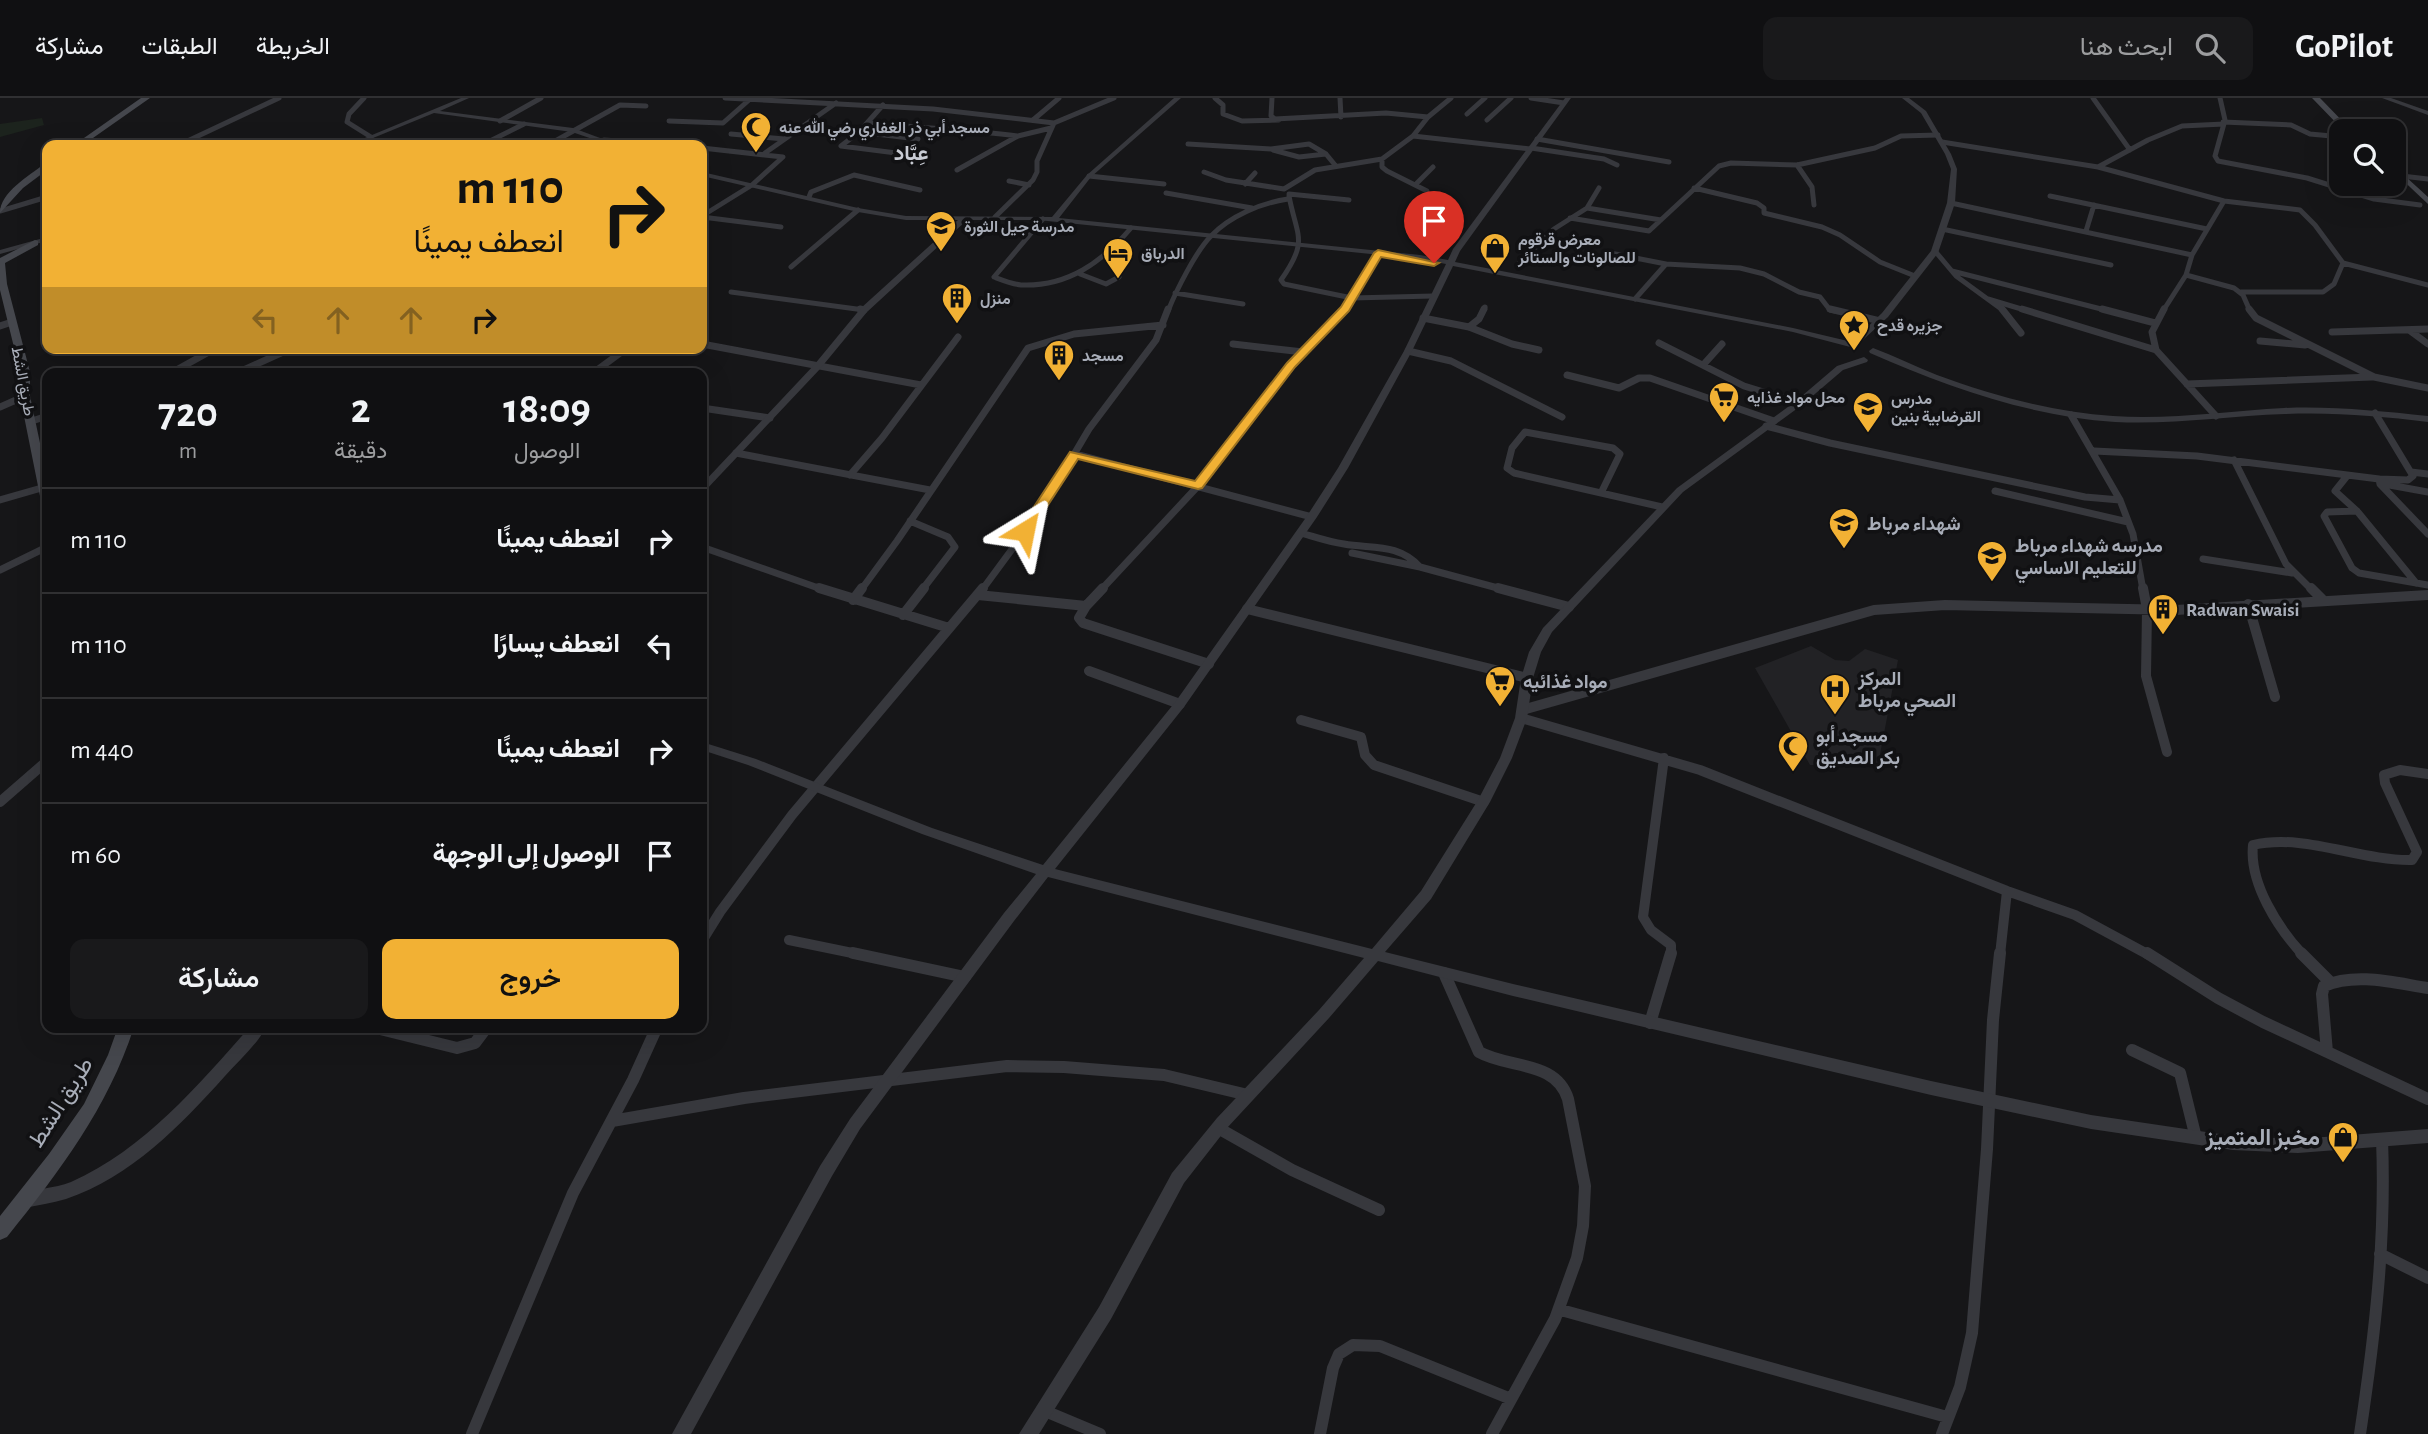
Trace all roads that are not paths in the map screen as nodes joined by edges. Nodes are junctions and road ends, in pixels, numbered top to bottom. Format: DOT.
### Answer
graph roads {
  1 [pos="146,98"];
  2 [pos="279,98"];
  3 [pos="363,98"];
  4 [pos="466,98"];
  5 [pos="541,98"];
  6 [pos="725,98"];
  7 [pos="889,98"];
  8 [pos="1059,98"];
  9 [pos="1114,98"];
  10 [pos="1170,98"];
  11 [pos="1177,98"];
  12 [pos="1215,98"];
  13 [pos="1272,98"];
  14 [pos="1340,98"];
  15 [pos="1451,98"];
  16 [pos="1485,98"];
  17 [pos="1511,98"];
  18 [pos="1531,98"];
  19 [pos="1905,98"];
  20 [pos="2093,98"];
  21 [pos="2220,98"];
  22 [pos="2316,98"];
  23 [pos="2327,98"];
  24 [pos="2385,98"];
  25 [pos="748,100"];
  26 [pos="1566,100"];
  27 [pos="1924,100"];
  28 [pos="836,103"];
  29 [pos="449,106"];
  30 [pos="646,106"];
  31 [pos="880,106"];
  32 [pos="1924,112"];
  33 [pos="433,113"];
  34 [pos="2428,113"];
  35 [pos="1467,114"];
  36 [pos="450,115"];
  37 [pos="1341,117"];
  38 [pos="1428,117"];
  39 [pos="2336,119"];
  40 [pos="2347,119"];
  41 [pos="1033,120"];
  42 [pos="1280,120"];
  43 [pos="1487,120"];
  44 [pos="414,121"];
  45 [pos="500,121"];
  46 [pos="669,121"];
  47 [pos="867,123"];
  48 [pos="2223,123"];
  49 [pos="524,124"];
  50 [pos="1052,126"];
  51 [pos="573,130"];
  52 [pos="859,132"];
  53 [pos="731,134"];
  54 [pos="1018,136"];
  55 [pos="1413,136"];
  56 [pos="2329,136"];
  57 [pos="371,137"];
  58 [pos="784,139"];
  59 [pos="918,139"];
  60 [pos="1940,139"];
  61 [pos="85,140"];
  62 [pos="190,140"];
  63 [pos="364,140"];
  64 [pos="492,140"];
  65 [pos="556,140"];
  66 [pos="604,140"];
  67 [pos="1188,144"];
  68 [pos="1532,145"];
  69 [pos="707,148"];
  70 [pos="1271,149"];
  71 [pos="2130,150"];
  72 [pos="765,153"];
  73 [pos="1326,154"];
  74 [pos="912,155"];
  75 [pos="1382,159"];
  76 [pos="1669,162"];
  77 [pos="1335,165"];
  78 [pos="1617,165"];
  79 [pos="1797,165"];
  80 [pos="1433,167"];
  81 [pos="2098,167"];
  82 [pos="42,170"];
  83 [pos="957,170"];
  84 [pos="1204,172"];
  85 [pos="1255,173"];
  86 [pos="707,175"];
  87 [pos="1089,176"];
  88 [pos="2406,178"];
  89 [pos="2428,179"];
  90 [pos="1009,181"];
  91 [pos="1417,183"];
  92 [pos="1164,184"];
  93 [pos="1245,184"];
  94 [pos="752,185"];
  95 [pos="1029,185"];
  96 [pos="2406,186"];
  97 [pos="1599,188"];
  98 [pos="1694,188"];
  99 [pos="920,190"];
  100 [pos="1166,193"];
  101 [pos="1287,194"];
  102 [pos="2050,196"];
  103 [pos="809,197"];
  104 [pos="42,198"];
  105 [pos="1349,201"];
  106 [pos="2224,201"];
  107 [pos="1951,203"];
  108 [pos="2424,204"];
  109 [pos="1814,205"];
  110 [pos="2094,205"];
  111 [pos="1252,208"];
  112 [pos="1587,208"];
  113 [pos="858,210"];
  114 [pos="0,211"];
  115 [pos="1063,212"];
  116 [pos="2428,212"];
  117 [pos="707,214"];
  118 [pos="995,216"];
  119 [pos="707,218"];
  120 [pos="1570,218"];
  121 [pos="964,219"];
  122 [pos="1041,219"];
  123 [pos="1661,220"];
  124 [pos="1058,221"];
  125 [pos="1088,224"];
  126 [pos="781,227"];
  127 [pos="1131,228"];
  128 [pos="1942,229"];
  129 [pos="2207,229"];
  130 [pos="1418,231"];
  131 [pos="2086,232"];
  132 [pos="1211,236"];
  133 [pos="42,241"];
  134 [pos="35,243"];
  135 [pos="0,245"];
  136 [pos="1301,245"];
  137 [pos="1935,251"];
  138 [pos="0,252"];
  139 [pos="1605,252"];
  140 [pos="1378,253"];
  141 [pos="2192,255"];
  142 [pos="1417,258"];
  143 [pos="0,262"];
  144 [pos="1520,262"];
  145 [pos="2343,263"];
  146 [pos="1449,264"];
  147 [pos="1666,264"];
  148 [pos="2111,265"];
  149 [pos="791,267"];
  150 [pos="1479,270"];
  151 [pos="1951,271"];
  152 [pos="1080,274"];
  153 [pos="2186,275"];
  154 [pos="1915,276"];
  155 [pos="1119,277"];
  156 [pos="1,284"];
  157 [pos="2428,285"];
  158 [pos="731,292"];
  159 [pos="2241,292"];
  160 [pos="1175,293"];
  161 [pos="1433,296"];
  162 [pos="1352,298"];
  163 [pos="1635,299"];
  164 [pos="1988,299"];
  165 [pos="1244,304"];
  166 [pos="1485,307"];
  167 [pos="864,310"];
  168 [pos="1423,318"];
  169 [pos="1880,321"];
  170 [pos="12,322"];
  171 [pos="2155,323"];
  172 [pos="1163,325"];
  173 [pos="0,326"];
  174 [pos="1469,327"];
  175 [pos="2428,329"];
  176 [pos="1793,330"];
  177 [pos="2408,330"];
  178 [pos="2332,332"];
  179 [pos="2021,333"];
  180 [pos="1869,334"];
  181 [pos="958,337"];
  182 [pos="2260,341"];
  183 [pos="1658,343"];
  184 [pos="1233,344"];
  185 [pos="1722,344"];
  186 [pos="2428,344"];
  187 [pos="707,345"];
  188 [pos="1854,345"];
  189 [pos="2312,346"];
  190 [pos="1539,350"];
  191 [pos="2156,350"];
  192 [pos="1408,351"];
  193 [pos="1303,352"];
  194 [pos="205,354"];
  195 [pos="279,354"];
  196 [pos="619,354"];
  197 [pos="1869,355"];
  198 [pos="1845,357"];
  199 [pos="1704,364"];
  200 [pos="817,367"];
  201 [pos="180,368"];
  202 [pos="248,368"];
  203 [pos="600,368"];
  204 [pos="1917,369"];
  205 [pos="1567,374"];
  206 [pos="2374,377"];
  207 [pos="2187,384"];
  208 [pos="921,385"];
  209 [pos="2428,388"];
  210 [pos="25,396"];
  211 [pos="1799,403"];
  212 [pos="0,407"];
  213 [pos="707,409"];
  214 [pos="2375,413"];
  215 [pos="2071,415"];
  216 [pos="2216,416"];
  217 [pos="1562,417"];
  218 [pos="42,418"];
  219 [pos="770,418"];
  220 [pos="2428,419"];
  221 [pos="32,421"];
  222 [pos="1770,424"];
  223 [pos="42,450"];
  224 [pos="2094,451"];
  225 [pos="736,453"];
  226 [pos="1075,454"];
  227 [pos="2234,460"];
  228 [pos="2411,472"];
  229 [pos="2428,474"];
  230 [pos="850,475"];
  231 [pos="2347,475"];
  232 [pos="2379,481"];
  233 [pos="707,484"];
  234 [pos="1198,486"];
  235 [pos="42,488"];
  236 [pos="930,490"];
  237 [pos="1602,491"];
  238 [pos="1995,491"];
  239 [pos="2428,492"];
  240 [pos="0,500"];
  241 [pos="2120,500"];
  242 [pos="1662,507"];
  243 [pos="2357,511"];
  244 [pos="1312,517"];
  245 [pos="910,521"];
  246 [pos="2128,522"];
  247 [pos="1301,533"];
  248 [pos="2428,534"];
  249 [pos="42,549"];
  250 [pos="707,549"];
  251 [pos="1352,553"];
  252 [pos="2203,559"];
  253 [pos="1420,567"];
  254 [pos="0,570"];
  255 [pos="2292,573"];
  256 [pos="2416,583"];
  257 [pos="2428,585"];
  258 [pos="978,595"];
  259 [pos="2428,595"];
  260 [pos="2322,599"];
  261 [pos="853,600"];
  262 [pos="2248,604"];
  263 [pos="1086,606"];
  264 [pos="1569,607"];
  265 [pos="1247,609"];
  266 [pos="2147,609"];
  267 [pos="903,615"];
  268 [pos="949,628"];
  269 [pos="1209,664"];
  270 [pos="1089,671"];
  271 [pos="1527,678"];
  272 [pos="2275,697"];
  273 [pos="1180,704"];
  274 [pos="1522,714"];
  275 [pos="1301,720"];
  276 [pos="707,748"];
  277 [pos="2167,752"];
  278 [pos="1664,758"];
  279 [pos="42,765"];
  280 [pos="2428,774"];
  281 [pos="816,787"];
  282 [pos="0,802"];
  283 [pos="1484,802"];
  284 [pos="1048,872"];
  285 [pos="2007,891"];
  286 [pos="707,934"];
  287 [pos="789,940"];
  288 [pos="1376,955"];
  289 [pos="1444,973"];
  290 [pos="965,977"];
  291 [pos="2330,982"];
  292 [pos="2428,988"];
  293 [pos="1650,1023"];
  294 [pos="124,1033"];
  295 [pos="253,1033"];
  296 [pos="396,1033"];
  297 [pos="482,1033"];
  298 [pos="654,1033"];
  299 [pos="2132,1050"];
  300 [pos="2327,1052"];
  301 [pos="884,1083"];
  302 [pos="1248,1095"];
  303 [pos="2428,1099"];
  304 [pos="1988,1100"];
  305 [pos="612,1121"];
  306 [pos="1218,1128"];
  307 [pos="2428,1136"];
  308 [pos="2196,1138"];
  309 [pos="2382,1139"];
  310 [pos="24,1200"];
  311 [pos="1379,1210"];
  312 [pos="0,1231"];
  313 [pos="2380,1254"];
  314 [pos="2428,1278"];
  315 [pos="1561,1310"];
  316 [pos="1511,1399"];
  317 [pos="1045,1411"];
  318 [pos="1947,1417"];
  319 [pos="471,1434"];
  320 [pos="681,1434"];
  321 [pos="1028,1434"];
  322 [pos="1100,1434"];
  323 [pos="1320,1434"];
  324 [pos="1492,1434"];
  325 [pos="1941,1434"];
  326 [pos="2360,1434"];
  1 -- 61 [label="main road"];
  2 -- 62 [label="street"];
  3 -- 57 [label="street"];
  4 -- 29 [label="street"];
  5 -- 45 [label="street"];
  6 -- 25 [label="street"];
  7 -- 31 [label="street"];
  8 -- 41 [label="street"];
  9 -- 50 [label="street"];
  10 -- 11 [label="street"];
  11 -- 87 [label="street"];
  12 -- 42 [label="street"];
  13 -- 42 [label="street"];
  14 -- 37 [label="street"];
  15 -- 38 [label="street"];
  16 -- 35 [label="street"];
  17 -- 43 [label="street"];
  18 -- 26 [label="street"];
  19 -- 32 [label="street"];
  20 -- 71 [label="street"];
  21 -- 48 [label="street"];
  22 -- 39 [label="main road"];
  23 -- 40 [label="main road"];
  24 -- 34 [label="street"];
  25 -- 28 [label="street"];
  25 -- 46 [label="street"];
  26 -- 68 [label="street"];
  27 -- 32 [label="street"];
  28 -- 31 [label="street"];
  28 -- 58 [label="street"];
  29 -- 33 [label="street"];
  29 -- 36 [label="street"];
  30 -- 51 [label="street"];
  31 -- 41 [label="street"];
  31 -- 47 [label="street"];
  32 -- 60 [label="street"];
  33 -- 36 [label="street"];
  33 -- 44 [label="street"];
  36 -- 44 [label="street"];
  36 -- 45 [label="street"];
  37 -- 38 [label="street"];
  37 -- 42 [label="street"];
  38 -- 55 [label="street"];
  41 -- 50 [label="street"];
  44 -- 57 [label="street"];
  45 -- 49 [label="street"];
  47 -- 52 [label="street"];
  47 -- 54 [label="street"];
  48 -- 56 [label="street"];
  48 -- 71 [label="street"];
  48 -- 108 [label="street"];
  49 -- 51 [label="street"];
  49 -- 64 [label="street"];
  50 -- 54 [label="street"];
  50 -- 95 [label="street"];
  51 -- 65 [label="street"];
  51 -- 66 [label="street"];
  52 -- 59 [label="street"];
  52 -- 74 [label="street"];
  53 -- 58 [label="street"];
  54 -- 83 [label="street"];
  55 -- 68 [label="street"];
  55 -- 75 [label="street"];
  57 -- 63 [label="street"];
  58 -- 72 [label="street"];
  60 -- 79 [label="street"];
  60 -- 81 [label="street"];
  60 -- 107 [label="street"];
  67 -- 70 [label="street"];
  68 -- 76 [label="street"];
  68 -- 78 [label="street"];
  68 -- 146 [label="street"];
  69 -- 72 [label="street"];
  70 -- 73 [label="street"];
  70 -- 73 [label="street"];
  71 -- 81 [label="street"];
  72 -- 94 [label="street"];
  73 -- 77 [label="street"];
  75 -- 77 [label="street"];
  75 -- 91 [label="street"];
  77 -- 101 [label="street"];
  79 -- 98 [label="street"];
  79 -- 109 [label="street"];
  80 -- 91 [label="street"];
  81 -- 106 [label="street"];
  82 -- 114 [label="main road"];
  84 -- 93 [label="street"];
  85 -- 93 [label="street"];
  86 -- 94 [label="street"];
  87 -- 92 [label="street"];
  87 -- 115 [label="street"];
  88 -- 89 [label="street"];
  90 -- 95 [label="street"];
  91 -- 130 [label="street"];
  93 -- 101 [label="street"];
  94 -- 103 [label="street"];
  94 -- 117 [label="street"];
  95 -- 118 [label="street"];
  96 -- 108 [label="main road"];
  97 -- 112 [label="street"];
  98 -- 123 [label="street"];
  98 -- 154 [label="street"];
  99 -- 103 [label="street"];
  100 -- 111 [label="street"];
  101 -- 105 [label="street"];
  101 -- 111 [label="street"];
  101 -- 136 [label="street"];
  102 -- 110 [label="street"];
  103 -- 113 [label="street"];
  104 -- 114 [label="street"];
  106 -- 129 [label="street"];
  106 -- 145 [label="street"];
  107 -- 128 [label="street"];
  107 -- 131 [label="street"];
  108 -- 116 [label="main road"];
  110 -- 129 [label="street"];
  110 -- 131 [label="street"];
  111 -- 132 [label="street"];
  112 -- 120 [label="street"];
  112 -- 123 [label="street"];
  113 -- 121 [label="street"];
  113 -- 149 [label="street"];
  115 -- 122 [label="street"];
  115 -- 124 [label="street"];
  115 -- 125 [label="street"];
  118 -- 121 [label="street"];
  118 -- 122 [label="street"];
  119 -- 126 [label="street"];
  120 -- 123 [label="street"];
  120 -- 144 [label="street"];
  121 -- 167 [label="street"];
  122 -- 124 [label="street"];
  122 -- 152 [label="street"];
  124 -- 125 [label="street"];
  125 -- 127 [label="street"];
  127 -- 132 [label="street"];
  127 -- 152 [label="street"];
  128 -- 137 [label="street"];
  128 -- 148 [label="street"];
  129 -- 141 [label="street"];
  131 -- 141 [label="street"];
  132 -- 136 [label="street"];
  132 -- 160 [label="street"];
  133 -- 134 [label="street"];
  134 -- 135 [label="main road"];
  134 -- 138 [label="street"];
  134 -- 143 [label="main road"];
  136 -- 140 [label="street"];
  136 -- 162 [label="street"];
  137 -- 151 [label="street"];
  137 -- 154 [label="street"];
  139 -- 147 [label="street"];
  140 -- 142 [label="street"];
  140 -- 162 [label="street"];
  141 -- 153 [label="street"];
  142 -- 146 [label="street"];
  142 -- 146 [label="street"];
  142 -- 146 [label="street"];
  143 -- 156 [label="main road, طريق الشط"];
  145 -- 157 [label="street"];
  145 -- 159 [label="street"];
  146 -- 150 [label="street"];
  146 -- 150 [label="street"];
  146 -- 150 [label="street"];
  146 -- 161 [label="street"];
  147 -- 163 [label="street"];
  147 -- 169 [label="street"];
  150 -- 163 [label="street"];
  151 -- 164 [label="street"];
  151 -- 171 [label="street"];
  152 -- 155 [label="street"];
  153 -- 159 [label="street"];
  153 -- 171 [label="street"];
  154 -- 169 [label="street"];
  156 -- 170 [label="main road, طريق الشط"];
  158 -- 167 [label="street"];
  159 -- 189 [label="street"];
  160 -- 165 [label="street"];
  160 -- 172 [label="street"];
  161 -- 162 [label="street"];
  161 -- 168 [label="street"];
  162 -- 193 [label="street"];
  163 -- 176 [label="street"];
  164 -- 179 [label="street"];
  164 -- 191 [label="street"];
  166 -- 174 [label="street"];
  167 -- 200 [label="street"];
  168 -- 174 [label="street"];
  168 -- 192 [label="street"];
  169 -- 180 [label="street"];
  170 -- 173 [label="street"];
  170 -- 210 [label="main road, طريق الشط"];
  171 -- 191 [label="street"];
  172 -- 226 [label="street"];
  172 -- 236 [label="street"];
  174 -- 190 [label="street"];
  175 -- 177 [label="street"];
  176 -- 188 [label="street"];
  176 -- 198 [label="street"];
  177 -- 178 [label="street"];
  177 -- 186 [label="street"];
  180 -- 188 [label="street"];
  180 -- 197 [label="street"];
  181 -- 208 [label="street"];
  182 -- 189 [label="street"];
  183 -- 199 [label="street"];
  184 -- 193 [label="street"];
  185 -- 199 [label="street"];
  187 -- 200 [label="street"];
  188 -- 197 [label="street"];
  188 -- 198 [label="street"];
  189 -- 206 [label="street"];
  191 -- 207 [label="street"];
  192 -- 217 [label="street"];
  192 -- 244 [label="street"];
  193 -- 234 [label="street"];
  194 -- 201 [label="street"];
  195 -- 202 [label="street"];
  196 -- 203 [label="street"];
  197 -- 198 [label="street"];
  197 -- 204 [label="street"];
  198 -- 211 [label="street"];
  199 -- 211 [label="street"];
  200 -- 208 [label="street"];
  200 -- 219 [label="street"];
  204 -- 215 [label="street"];
  205 -- 222 [label="street"];
  206 -- 207 [label="street"];
  206 -- 209 [label="street"];
  207 -- 216 [label="street"];
  208 -- 230 [label="street"];
  210 -- 212 [label="street"];
  210 -- 221 [label="main road, طريق الشط"];
  211 -- 222 [label="street"];
  213 -- 219 [label="street"];
  214 -- 216 [label="street"];
  214 -- 220 [label="street"];
  214 -- 228 [label="street"];
  215 -- 216 [label="street"];
  215 -- 224 [label="street"];
  218 -- 221 [label="street"];
  219 -- 225 [label="street"];
  221 -- 223 [label="main road, طريق الشط"];
  222 -- 241 [label="street"];
  222 -- 242 [label="street"];
  224 -- 227 [label="street"];
  224 -- 241 [label="street"];
  225 -- 230 [label="street"];
  225 -- 233 [label="street"];
  226 -- 234 [label="street"];
  226 -- 258 [label="street"];
  227 -- 231 [label="street"];
  227 -- 255 [label="street"];
  228 -- 229 [label="street"];
  228 -- 232 [label="street"];
  230 -- 236 [label="street"];
  231 -- 232 [label="street"];
  231 -- 243 [label="street"];
  232 -- 239 [label="street"];
  232 -- 248 [label="street"];
  234 -- 244 [label="street"];
  234 -- 263 [label="street"];
  235 -- 240 [label="street"];
  236 -- 245 [label="street"];
  237 -- 237 [label="street"];
  237 -- 242 [label="street"];
  238 -- 246 [label="street"];
  241 -- 246 [label="street"];
  242 -- 264 [label="street"];
  243 -- 256 [label="street"];
  243 -- 256 [label="street"];
  244 -- 247 [label="street"];
  245 -- 261 [label="street"];
  245 -- 267 [label="street"];
  246 -- 266 [label="street"];
  247 -- 253 [label="street"];
  247 -- 265 [label="street"];
  249 -- 254 [label="street"];
  250 -- 261 [label="street"];
  251 -- 253 [label="street"];
  252 -- 255 [label="street"];
  253 -- 264 [label="street"];
  255 -- 260 [label="street"];
  256 -- 257 [label="street"];
  258 -- 263 [label="street"];
  258 -- 268 [label="street"];
  259 -- 260 [label="street"];
  260 -- 262 [label="street"];
  261 -- 267 [label="street"];
  262 -- 266 [label="street"];
  262 -- 272 [label="street"];
  263 -- 269 [label="street"];
  264 -- 271 [label="street"];
  265 -- 269 [label="street"];
  265 -- 271 [label="street"];
  266 -- 274 [label="street"];
  266 -- 277 [label="street"];
  267 -- 268 [label="street"];
  268 -- 281 [label="street"];
  269 -- 273 [label="street"];
  270 -- 273 [label="street"];
  271 -- 274 [label="street"];
  273 -- 284 [label="street"];
  274 -- 278 [label="street"];
  274 -- 283 [label="street"];
  275 -- 283 [label="street"];
  276 -- 281 [label="street"];
  278 -- 285 [label="street"];
  278 -- 293 [label="street"];
  279 -- 282 [label="street"];
  280 -- 291 [label="street"];
  281 -- 284 [label="street"];
  281 -- 286 [label="street"];
  283 -- 288 [label="street"];
  284 -- 288 [label="street"];
  284 -- 290 [label="street"];
  285 -- 300 [label="street"];
  285 -- 304 [label="street"];
  287 -- 290 [label="street"];
  288 -- 289 [label="street"];
  288 -- 302 [label="street"];
  289 -- 293 [label="street"];
  289 -- 315 [label="street"];
  290 -- 301 [label="street"];
  291 -- 292 [label="street"];
  291 -- 300 [label="street"];
  293 -- 304 [label="street"];
  294 -- 310 [label="main road, طريق الشط"];
  295 -- 310 [label="street"];
  296 -- 297 [label="street"];
  298 -- 305 [label="street"];
  299 -- 308 [label="street"];
  300 -- 303 [label="street"];
  301 -- 302 [label="street"];
  301 -- 305 [label="street"];
  301 -- 320 [label="street"];
  302 -- 306 [label="street"];
  304 -- 308 [label="street"];
  304 -- 318 [label="street"];
  305 -- 319 [label="street"];
  306 -- 311 [label="street"];
  306 -- 317 [label="street"];
  307 -- 309 [label="street"];
  308 -- 309 [label="street"];
  309 -- 313 [label="street"];
  310 -- 312 [label="main road, طريق الشط"];
  313 -- 314 [label="street"];
  313 -- 326 [label="street"];
  315 -- 316 [label="street"];
  315 -- 318 [label="street"];
  316 -- 323 [label="street"];
  316 -- 324 [label="street"];
  317 -- 321 [label="street"];
  317 -- 322 [label="street"];
  318 -- 325 [label="street"];
}
